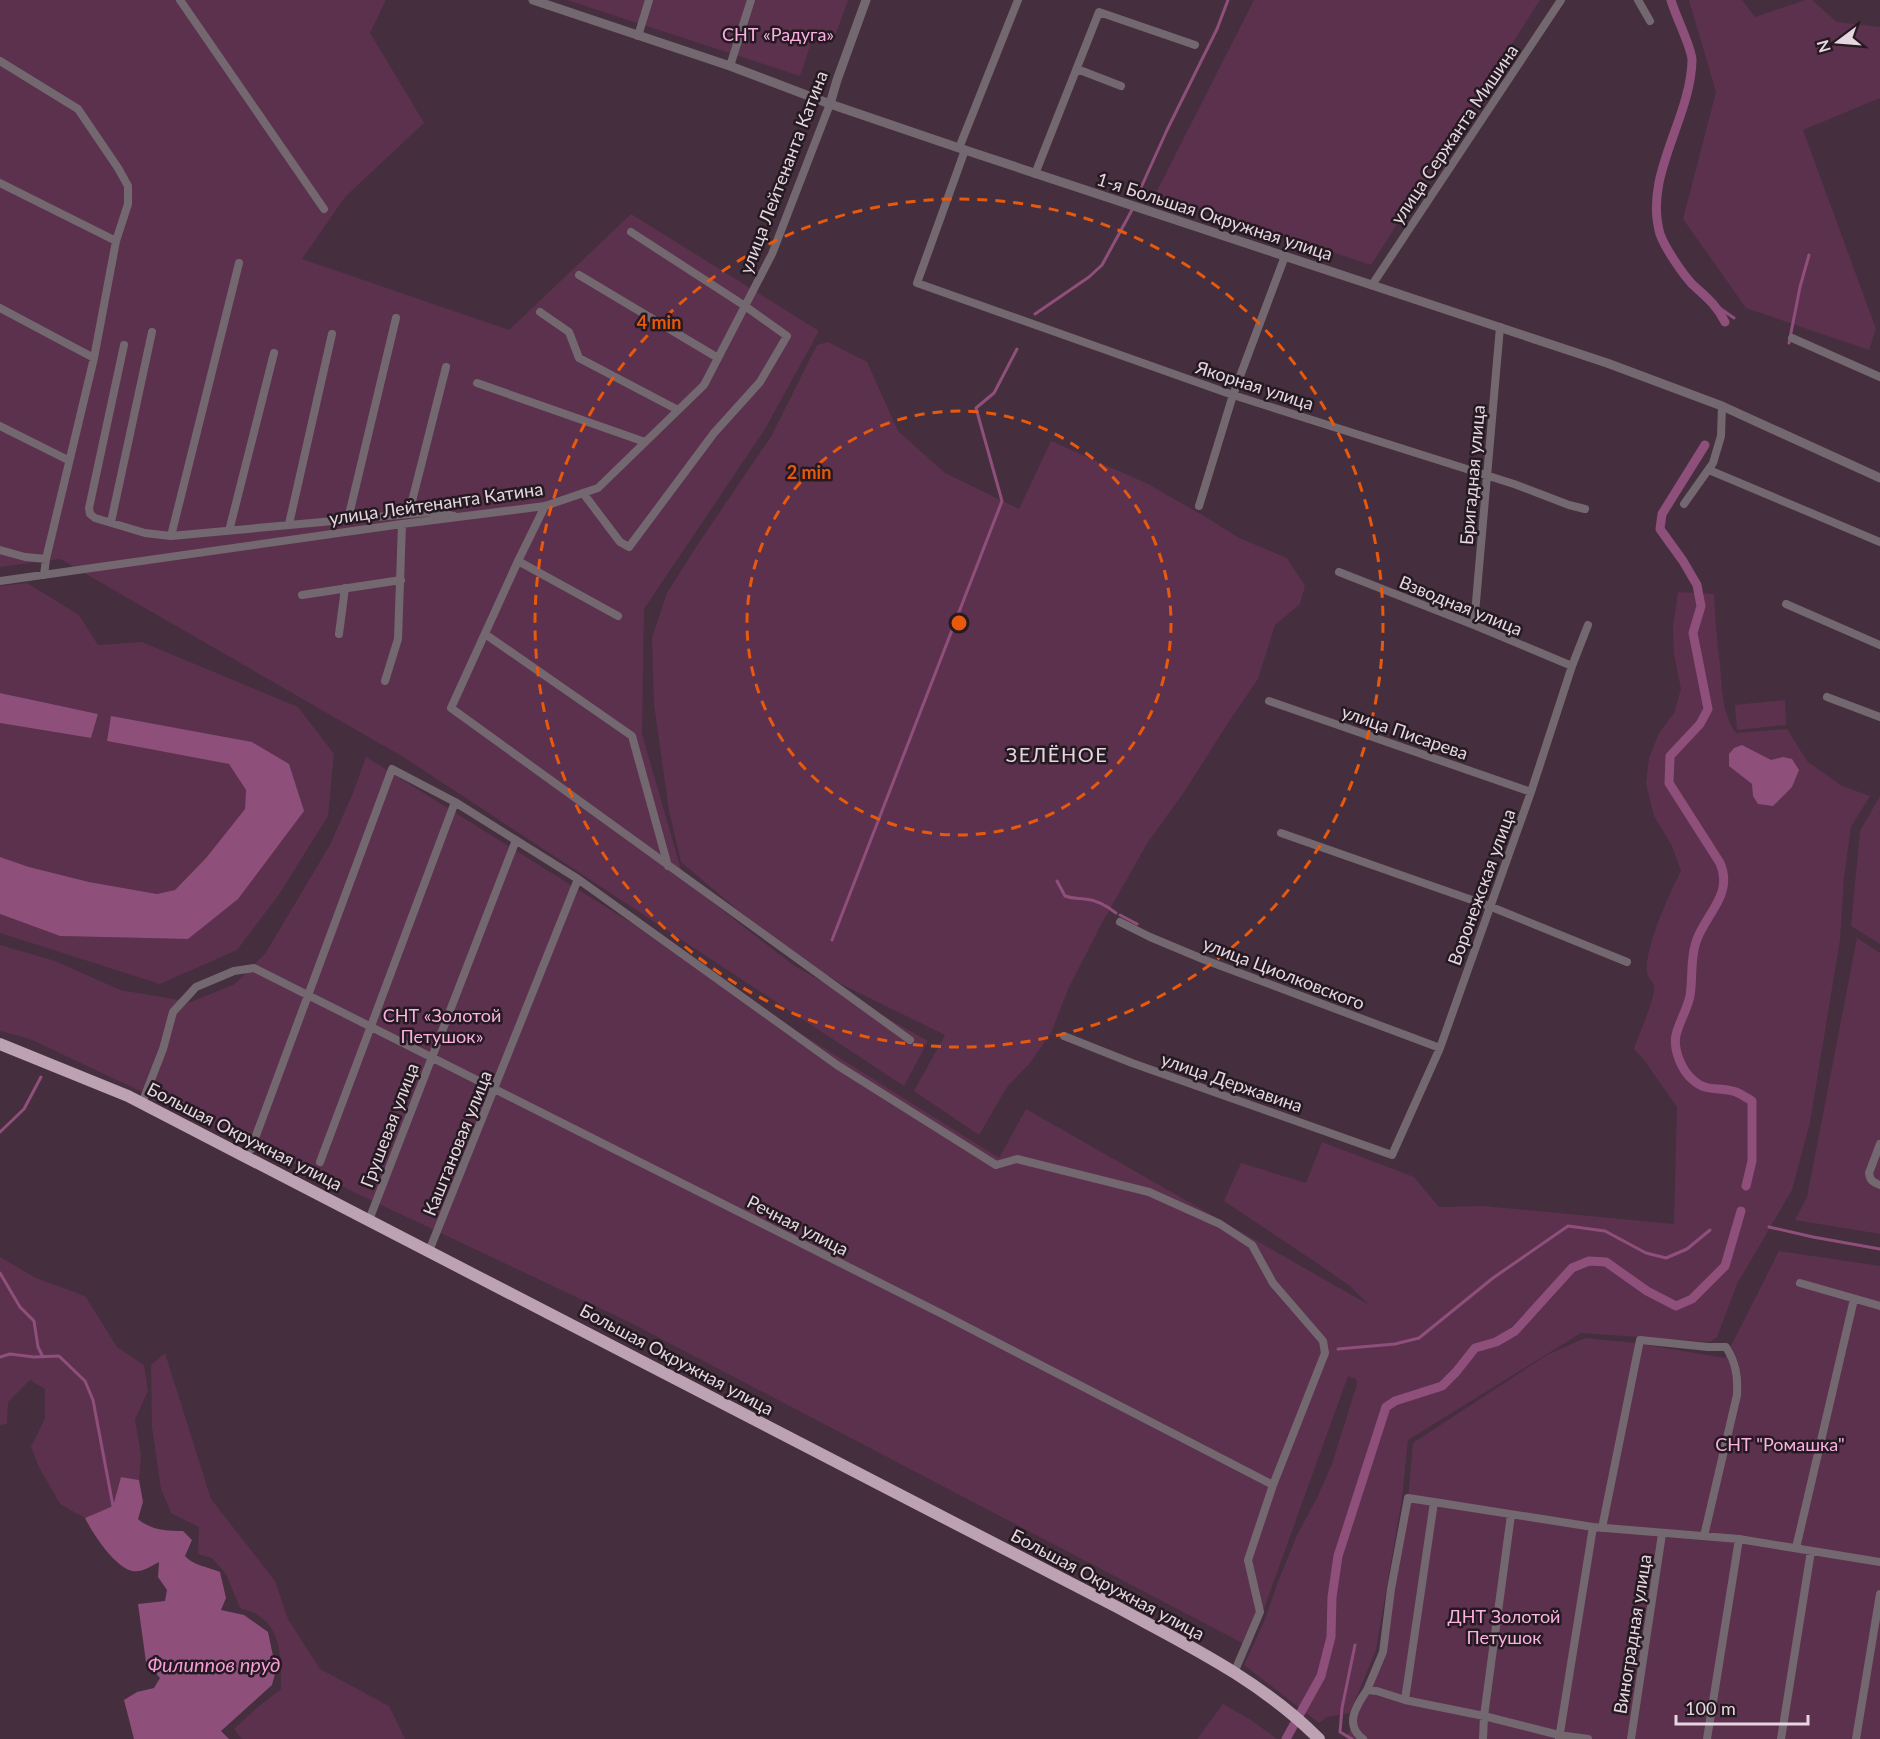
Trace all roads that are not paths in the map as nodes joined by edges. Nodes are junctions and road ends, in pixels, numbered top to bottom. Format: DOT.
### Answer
graph roads {
  1 [pos="180,0"];
  2 [pos="533,0"];
  3 [pos="649,0"];
  4 [pos="752,0"];
  5 [pos="866,0"];
  6 [pos="1018,0"];
  7 [pos="1561,0"];
  8 [pos="1638,0"];
  9 [pos="1650,21"];
  10 [pos="638,36"];
  11 [pos="1195,45"];
  12 [pos="0,61"];
  13 [pos="730,66"];
  14 [pos="1077,69"];
  15 [pos="1121,86"];
  16 [pos="830,104"];
  17 [pos="962,149"];
  18 [pos="1035,174"];
  19 [pos="0,183"];
  20 [pos="324,209"];
  21 [pos="631,232"];
  22 [pos="116,241"];
  23 [pos="1284,256"];
  24 [pos="239,263"];
  25 [pos="579,275"];
  26 [pos="1372,285"];
  27 [pos="746,306"];
  28 [pos="0,308"];
  29 [pos="540,312"];
  30 [pos="396,318"];
  31 [pos="1500,327"];
  32 [pos="152,332"];
  33 [pos="332,334"];
  34 [pos="1792,338"];
  35 [pos="124,345"];
  36 [pos="274,353"];
  37 [pos="94,358"];
  38 [pos="718,358"];
  39 [pos="446,367"];
  40 [pos="1880,377"];
  41 [pos="477,383"];
  42 [pos="1233,395"];
  43 [pos="1722,406"];
  44 [pos="678,410"];
  45 [pos="0,426"];
  46 [pos="645,442"];
  47 [pos="68,460"];
  48 [pos="1709,470"];
  49 [pos="1486,475"];
  50 [pos="1880,478"];
  51 [pos="583,493"];
  52 [pos="1684,504"];
  53 [pos="545,506"];
  54 [pos="1199,506"];
  55 [pos="1585,509"];
  56 [pos="409,513"];
  57 [pos="461,518"];
  58 [pos="348,519"];
  59 [pos="111,522"];
  60 [pos="289,524"];
  61 [pos="402,524"];
  62 [pos="229,531"];
  63 [pos="171,536"];
  64 [pos="1880,542"];
  65 [pos="0,550"];
  66 [pos="46,559"];
  67 [pos="518,561"];
  68 [pos="1339,572"];
  69 [pos="44,575"];
  70 [pos="401,580"];
  71 [pos="0,581"];
  72 [pos="345,588"];
  73 [pos="302,595"];
  74 [pos="1786,604"];
  75 [pos="618,616"];
  76 [pos="1474,625"];
  77 [pos="1588,625"];
  78 [pos="339,634"];
  79 [pos="485,634"];
  80 [pos="1880,645"];
  81 [pos="1572,666"];
  82 [pos="385,681"];
  83 [pos="1827,698"];
  84 [pos="1269,701"];
  85 [pos="1880,717"];
  86 [pos="1531,792"];
  87 [pos="455,802"];
  88 [pos="1281,834"];
  89 [pos="516,840"];
  90 [pos="669,866"];
  91 [pos="578,879"];
  92 [pos="1489,906"];
  93 [pos="1120,922"];
  94 [pos="1628,962"];
  95 [pos="308,995"];
  96 [pos="370,1027"];
  97 [pos="1064,1036"];
  98 [pos="910,1040"];
  99 [pos="0,1044"];
  100 [pos="1440,1048"];
  101 [pos="432,1058"];
  102 [pos="495,1090"];
  103 [pos="142,1103"];
  104 [pos="1880,1144"];
  105 [pos="251,1149"];
  106 [pos="1392,1155"];
  107 [pos="320,1162"];
  108 [pos="1880,1185"];
  109 [pos="369,1220"];
  110 [pos="429,1251"];
  111 [pos="1800,1283"];
  112 [pos="1854,1299"];
  113 [pos="1880,1306"];
  114 [pos="1273,1485"];
  115 [pos="1434,1502"];
  116 [pos="1511,1515"];
  117 [pos="1593,1527"];
  118 [pos="1602,1528"];
  119 [pos="1662,1534"];
  120 [pos="1704,1536"];
  121 [pos="1739,1539"];
  122 [pos="1796,1548"];
  123 [pos="1811,1551"];
  124 [pos="1880,1562"];
  125 [pos="1880,1594"];
  126 [pos="1234,1673"];
  127 [pos="1367,1690"];
  128 [pos="1405,1700"];
  129 [pos="1484,1716"];
  130 [pos="1559,1737"];
  131 [pos="1318,1738"];
  132 [pos="1364,1739"];
  133 [pos="1483,1739"];
  134 [pos="1588,1739"];
  135 [pos="1631,1739"];
  136 [pos="1707,1739"];
  137 [pos="1781,1739"];
  138 [pos="1856,1739"];
  1 -- 20 [label="street"];
  2 -- 10 [label="street, 1-я Большая Окружная улица"];
  3 -- 10 [label="street"];
  4 -- 13 [label="street"];
  5 -- 16 [label="street, улица Лейтенанта Катина"];
  6 -- 17 [label="street"];
  7 -- 26 [label="street, улица Сержанта Мишина"];
  8 -- 9 [label="street"];
  10 -- 13 [label="street, 1-я Большая Окружная улица"];
  11 -- 14 [label="street"];
  12 -- 22 [label="street"];
  13 -- 16 [label="street, 1-я Большая Окружная улица"];
  14 -- 15 [label="street"];
  14 -- 18 [label="street"];
  16 -- 17 [label="street, 1-я Большая Окружная улица"];
  16 -- 27 [label="street, улица Лейтенанта Катина"];
  17 -- 18 [label="street, 1-я Большая Окружная улица"];
  17 -- 42 [label="street, Якорная улица"];
  18 -- 23 [label="street, 1-я Большая Окружная улица"];
  19 -- 22 [label="street"];
  21 -- 27 [label="street"];
  22 -- 37 [label="street"];
  23 -- 26 [label="street, 1-я Большая Окружная улица"];
  23 -- 42 [label="street"];
  24 -- 63 [label="street"];
  25 -- 38 [label="street"];
  26 -- 31 [label="street, 1-я Большая Окружная улица"];
  27 -- 38 [label="street, улица Лейтенанта Катина"];
  27 -- 51 [label="street"];
  28 -- 37 [label="street"];
  29 -- 44 [label="street"];
  30 -- 58 [label="street"];
  31 -- 43 [label="street, 1-я Большая Окружная улица"];
  31 -- 49 [label="street, Бригадная улица"];
  32 -- 59 [label="street"];
  33 -- 60 [label="street"];
  34 -- 40 [label="street"];
  35 -- 59 [label="street"];
  36 -- 62 [label="street"];
  37 -- 47 [label="street"];
  38 -- 44 [label="street, улица Лейтенанта Катина"];
  39 -- 56 [label="street"];
  41 -- 46 [label="street"];
  42 -- 49 [label="street, Якорная улица"];
  42 -- 54 [label="street"];
  43 -- 48 [label="street"];
  43 -- 50 [label="street, 1-я Большая Окружная улица"];
  44 -- 46 [label="street, улица Лейтенанта Катина"];
  45 -- 47 [label="street"];
  46 -- 51 [label="street, улица Лейтенанта Катина"];
  47 -- 66 [label="street"];
  48 -- 52 [label="street"];
  48 -- 64 [label="street"];
  49 -- 55 [label="street, Якорная улица"];
  49 -- 76 [label="street, Бригадная улица"];
  51 -- 53 [label="street, улица Лейтенанта Катина"];
  53 -- 57 [label="street, улица Лейтенанта Катина"];
  53 -- 67 [label="street"];
  56 -- 57 [label="street"];
  56 -- 58 [label="street"];
  57 -- 61 [label="street, улица Лейтенанта Катина"];
  58 -- 60 [label="street"];
  59 -- 63 [label="street"];
  60 -- 62 [label="street"];
  61 -- 69 [label="street, улица Лейтенанта Катина"];
  61 -- 70 [label="street"];
  62 -- 63 [label="street"];
  65 -- 66 [label="street"];
  66 -- 69 [label="street"];
  67 -- 75 [label="street"];
  67 -- 79 [label="street"];
  68 -- 76 [label="street, Взводная улица"];
  69 -- 71 [label="street, улица Лейтенанта Катина"];
  70 -- 72 [label="street"];
  70 -- 82 [label="street"];
  72 -- 73 [label="street"];
  72 -- 78 [label="street"];
  74 -- 80 [label="street"];
  76 -- 81 [label="street, Взводная улица"];
  77 -- 81 [label="street, Воронежская улица"];
  79 -- 90 [label="street"];
  79 -- 90 [label="street"];
  81 -- 86 [label="street, Воронежская улица"];
  83 -- 85 [label="street"];
  84 -- 86 [label="street, улица Писарева"];
  86 -- 92 [label="street, Воронежская улица"];
  87 -- 89 [label="street"];
  87 -- 95 [label="street"];
  87 -- 96 [label="street"];
  88 -- 92 [label="street"];
  89 -- 91 [label="street"];
  89 -- 101 [label="street, Грушевая улица"];
  90 -- 98 [label="street"];
  91 -- 102 [label="street, Каштановая улица"];
  91 -- 114 [label="street"];
  92 -- 94 [label="street"];
  92 -- 100 [label="street, Воронежская улица"];
  93 -- 100 [label="street, улица Циолковского"];
  95 -- 96 [label="street, Речная улица"];
  95 -- 103 [label="street, Речная улица"];
  95 -- 105 [label="street"];
  96 -- 101 [label="street, Речная улица"];
  96 -- 107 [label="street"];
  97 -- 106 [label="street, улица Державина"];
  99 -- 103 [label="highway, Большая Окружная улица"];
  100 -- 106 [label="street, Воронежская улица"];
  101 -- 102 [label="street, Речная улица"];
  101 -- 109 [label="street, Грушевая улица"];
  102 -- 110 [label="street, Каштановая улица"];
  102 -- 114 [label="street, Речная улица"];
  103 -- 109 [label="highway, Большая Окружная улица"];
  104 -- 108 [label="street"];
  109 -- 110 [label="highway, Большая Окружная улица"];
  110 -- 126 [label="highway, Большая Окружная улица"];
  111 -- 112 [label="street"];
  112 -- 113 [label="street"];
  112 -- 122 [label="street"];
  114 -- 126 [label="street"];
  115 -- 116 [label="street"];
  115 -- 127 [label="street"];
  115 -- 128 [label="street"];
  116 -- 117 [label="street"];
  116 -- 129 [label="street"];
  117 -- 118 [label="street"];
  117 -- 130 [label="street"];
  118 -- 119 [label="street"];
  118 -- 120 [label="street"];
  119 -- 120 [label="street"];
  119 -- 135 [label="street, Виноградная улица"];
  120 -- 121 [label="street"];
  121 -- 122 [label="street"];
  121 -- 136 [label="street"];
  122 -- 123 [label="street"];
  123 -- 124 [label="street"];
  123 -- 137 [label="street"];
  125 -- 138 [label="street"];
  126 -- 131 [label="highway, Большая Окружная улица"];
  127 -- 128 [label="street"];
  127 -- 132 [label="street"];
  128 -- 129 [label="street"];
  129 -- 130 [label="street"];
  129 -- 133 [label="street"];
  130 -- 134 [label="street"];
}
